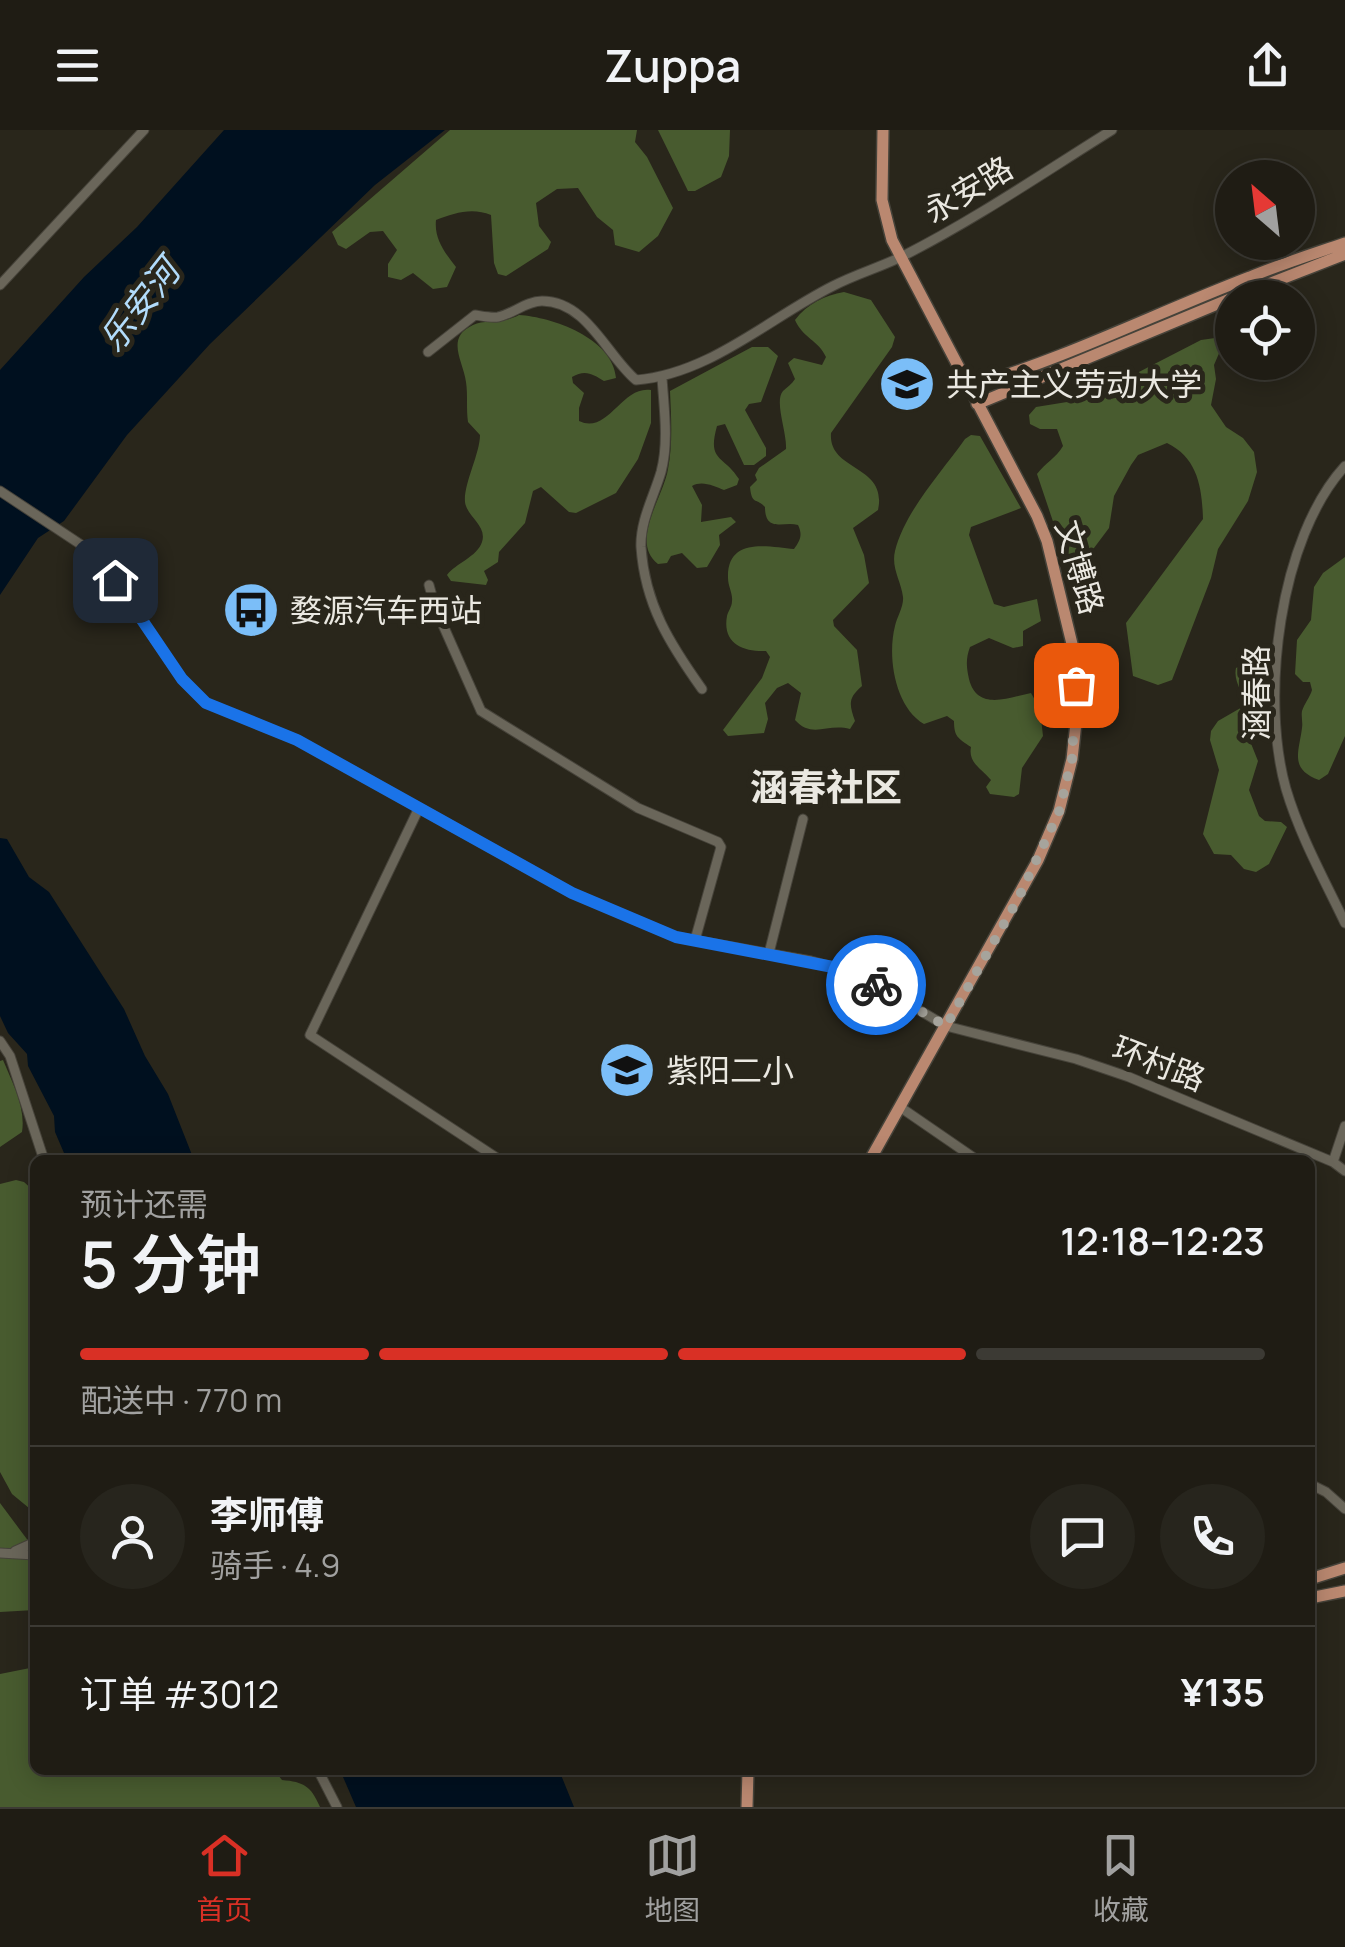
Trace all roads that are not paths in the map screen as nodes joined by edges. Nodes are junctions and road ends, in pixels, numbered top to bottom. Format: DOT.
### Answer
graph roads {
  1 [pos="144,130"];
  2 [pos="883,130"];
  3 [pos="1112,130"];
  4 [pos="1345,242"];
  5 [pos="1345,254"];
  6 [pos="900,258"];
  7 [pos="1279,280"];
  8 [pos="0,285"];
  9 [pos="1215,305"];
  10 [pos="428,352"];
  11 [pos="662,378"];
  12 [pos="968,387"];
  13 [pos="977,404"];
  14 [pos="1345,466"];
  15 [pos="0,491"];
  16 [pos="430,585"];
  17 [pos="702,689"];
  18 [pos="419,808"];
  19 [pos="803,819"];
  20 [pos="1345,922"];
  21 [pos="695,940"];
  22 [pos="768,954"];
  23 [pos="946,1026"];
  24 [pos="0,1041"];
  25 [pos="900,1107"];
  26 [pos="1345,1126"];
  27 [pos="42,1155"];
  28 [pos="492,1155"];
  29 [pos="873,1155"];
  30 [pos="970,1155"];
  31 [pos="1333,1162"];
  32 [pos="1345,1171"];
  33 [pos="1315,1486"];
  34 [pos="1345,1508"];
  35 [pos="30,1544"];
  36 [pos="6,1553"];
  37 [pos="1345,1568"];
  38 [pos="1315,1577"];
  39 [pos="1345,1590"];
  40 [pos="1315,1597"];
  41 [pos="321,1775"];
  42 [pos="748,1775"];
  43 [pos="337,1807"];
  44 [pos="747,1807"];
  1 -- 8 [label="street"];
  2 -- 6 [label="main road, 文博路"];
  3 -- 6 [label="street, 永安路"];
  4 -- 12 [label="main road"];
  5 -- 7 [label="main road"];
  6 -- 11 [label="street, 永安路"];
  6 -- 12 [label="main road, 文博路"];
  9 -- 13 [label="main road"];
  10 -- 11 [label="street"];
  11 -- 17 [label="street"];
  12 -- 13 [label="main road, 文博路"];
  13 -- 23 [label="main road, 文博路"];
  14 -- 20 [label="street, 涵春路"];
  15 -- 18 [label="street, 环村路"];
  16 -- 21 [label="street"];
  18 -- 21 [label="street, 环村路"];
  18 -- 28 [label="street"];
  19 -- 22 [label="street"];
  21 -- 22 [label="street, 环村路"];
  22 -- 23 [label="street, 环村路"];
  23 -- 25 [label="main road, 文博路"];
  23 -- 31 [label="street, 环村路"];
  24 -- 27 [label="street"];
  25 -- 29 [label="main road, 文博路"];
  25 -- 30 [label="street"];
  26 -- 31 [label="street"];
  31 -- 32 [label="street, 环村路"];
  33 -- 34 [label="street"];
  35 -- 36 [label="street"];
  37 -- 38 [label="main road"];
  39 -- 40 [label="main road"];
  41 -- 43 [label="street"];
  42 -- 44 [label="main road"];
}
